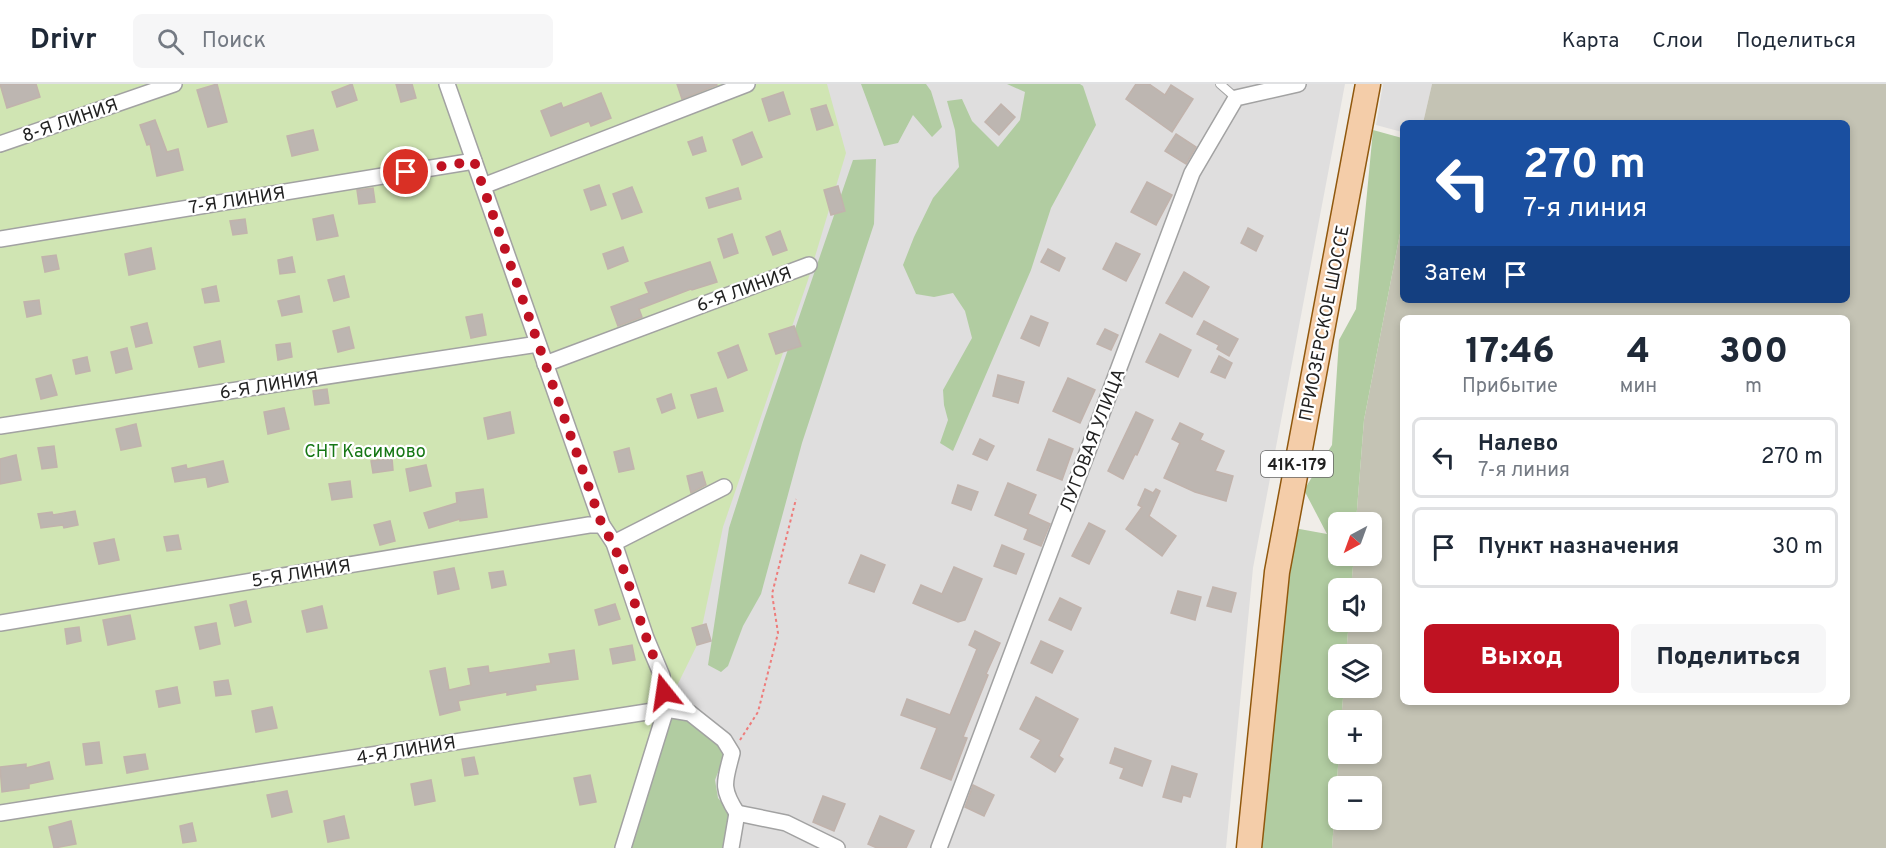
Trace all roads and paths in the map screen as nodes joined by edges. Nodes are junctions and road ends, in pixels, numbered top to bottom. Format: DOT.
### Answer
graph roads {
  1 [pos="174,84"];
  2 [pos="447,84"];
  3 [pos="747,84"];
  4 [pos="1220,84"];
  5 [pos="1298,84"];
  6 [pos="1368,84"];
  7 [pos="1236,98"];
  8 [pos="0,144"];
  9 [pos="474,161"];
  10 [pos="483,186"];
  11 [pos="0,239"];
  12 [pos="809,265"];
  13 [pos="538,344"];
  14 [pos="545,364"];
  15 [pos="0,426"];
  16 [pos="724,487"];
  17 [pos="796,499"];
  18 [pos="602,525"];
  19 [pos="614,543"];
  20 [pos="0,623"];
  21 [pos="666,709"];
  22 [pos="732,753"];
  23 [pos="0,813"];
  24 [pos="737,813"];
  25 [pos="623,848"];
  26 [pos="731,848"];
  27 [pos="837,848"];
  28 [pos="939,848"];
  29 [pos="1249,848"];
  1 -- 8 [label="street, 8-Я ЛИНИЯ"];
  2 -- 9 [label="street"];
  3 -- 10 [label="street"];
  4 -- 7 [label="lane"];
  5 -- 7 [label="street"];
  6 -- 29 [label="main road, ПРИОЗЕРСКОЕ ШОССЕ / 41К-179"];
  7 -- 28 [label="street, ЛУГОВАЯ УЛИЦА"];
  9 -- 10 [label="street"];
  9 -- 11 [label="street, 7-Я ЛИНИЯ"];
  10 -- 13 [label="street"];
  12 -- 14 [label="street, 6-Я ЛИНИЯ"];
  13 -- 14 [label="street"];
  13 -- 15 [label="street, 6-Я ЛИНИЯ"];
  14 -- 18 [label="street"];
  16 -- 19 [label="street"];
  17 -- 22 [label="path"];
  18 -- 19 [label="street"];
  18 -- 20 [label="street, 5-Я ЛИНИЯ"];
  19 -- 21 [label="street"];
  21 -- 22 [label="street, 4-Я ЛИНИЯ"];
  21 -- 23 [label="street, 4-Я ЛИНИЯ"];
  21 -- 25 [label="street"];
  22 -- 24 [label="street"];
  24 -- 26 [label="street"];
  24 -- 27 [label="street"];
}
